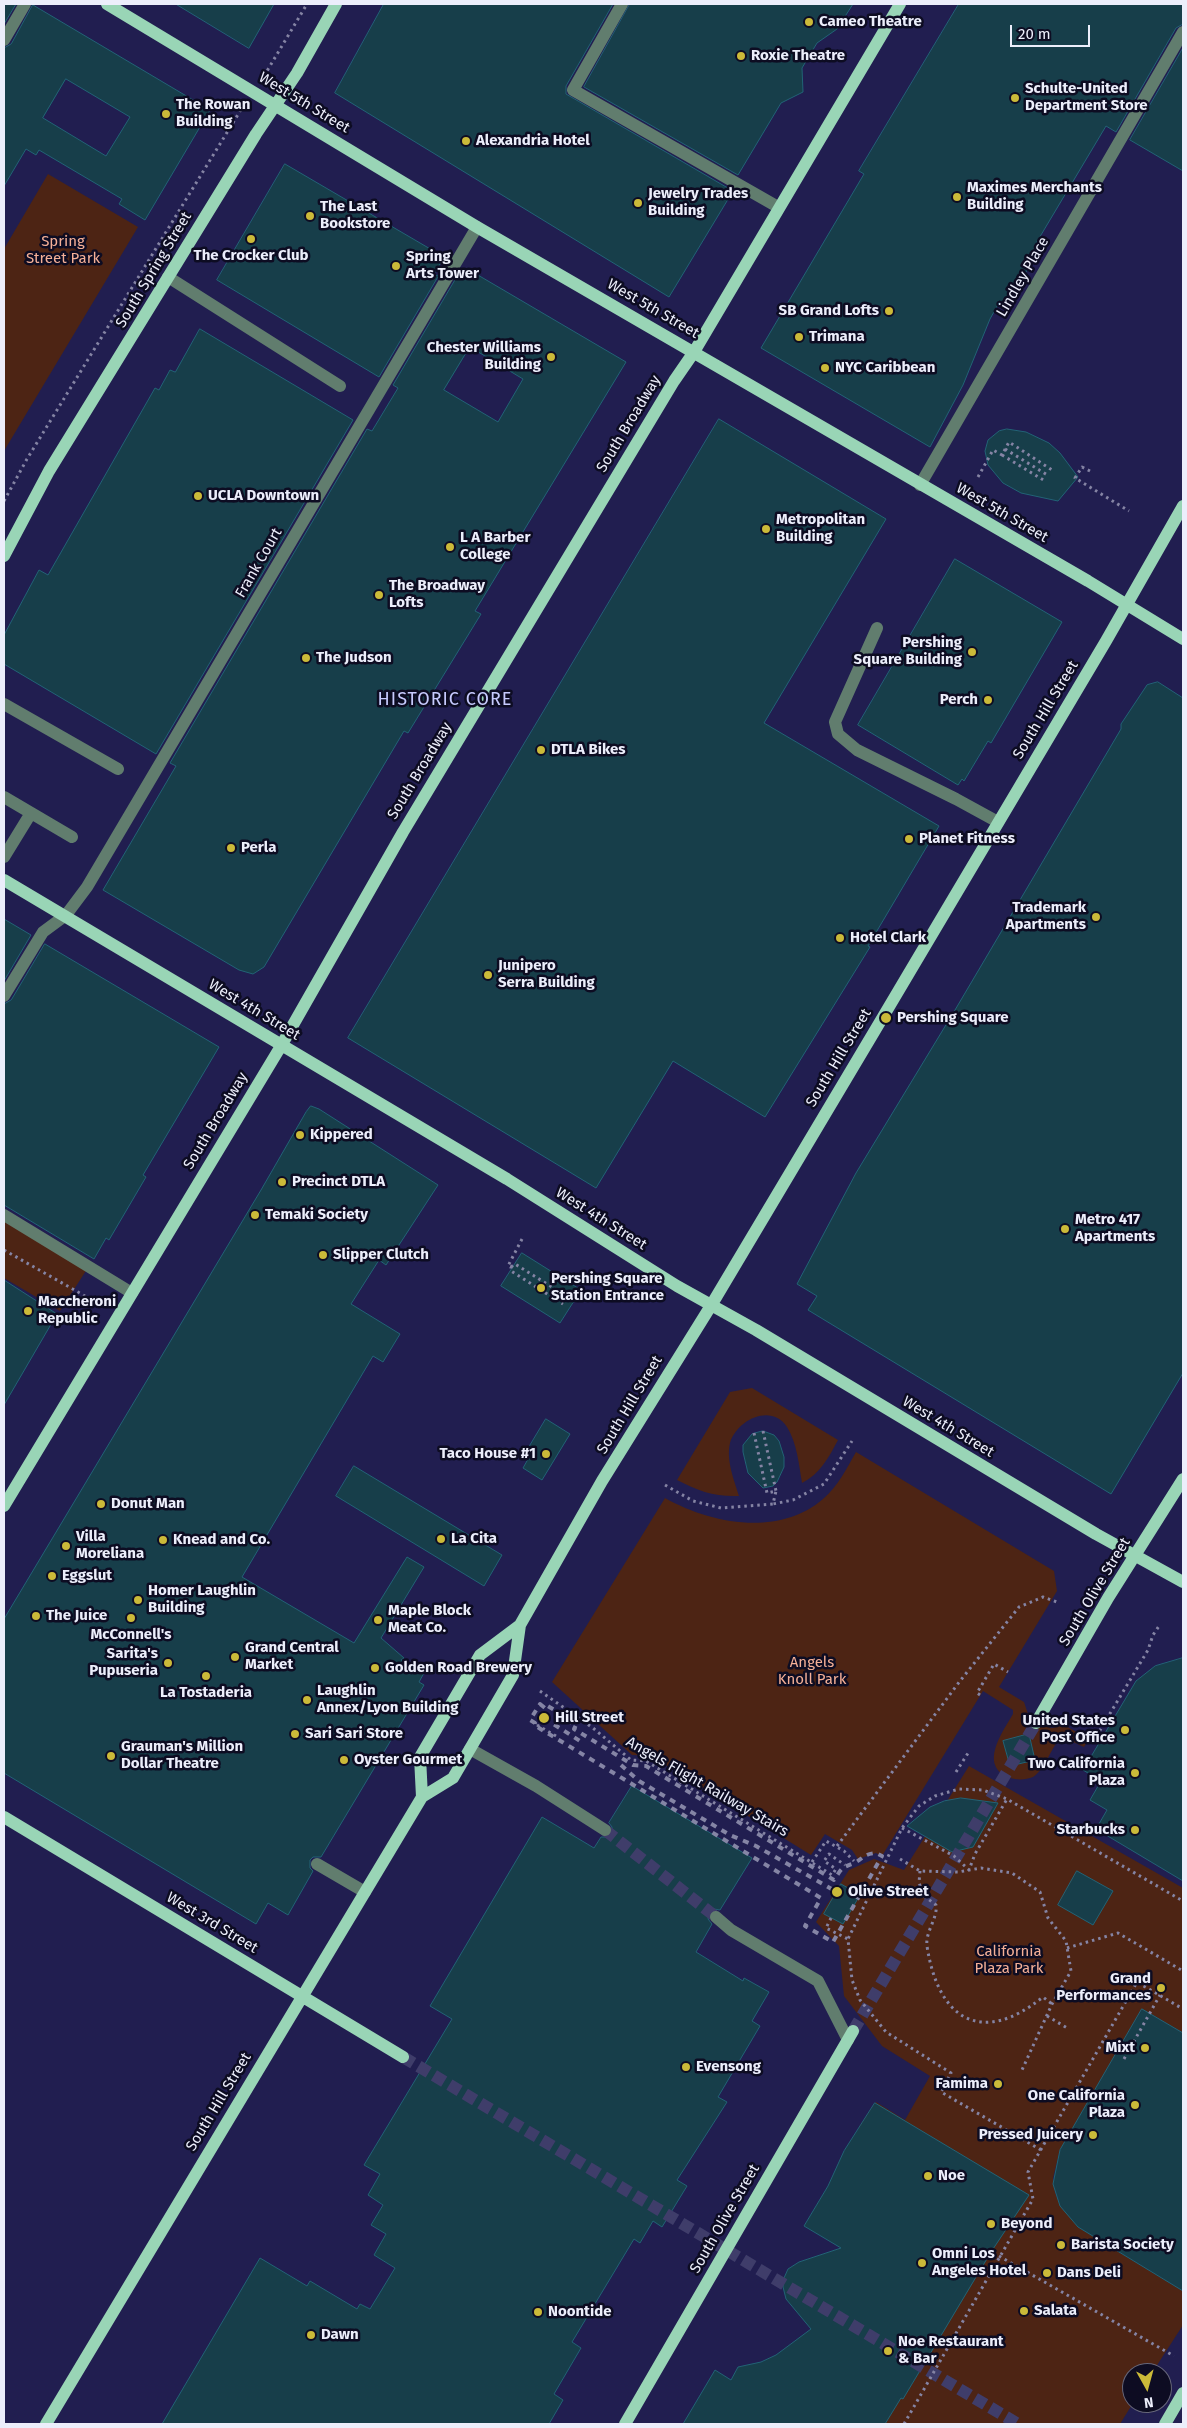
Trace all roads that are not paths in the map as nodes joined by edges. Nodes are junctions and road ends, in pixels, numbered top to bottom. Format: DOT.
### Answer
graph roads {
  1 [pos="25,4"];
  2 [pos="107,4"];
  3 [pos="336,4"];
  4 [pos="622,4"];
  5 [pos="900,4"];
  6 [pos="1183,32"];
  7 [pos="4,40"];
  8 [pos="277,105"];
  9 [pos="778,207"];
  10 [pos="477,227"];
  11 [pos="168,277"];
  12 [pos="694,352"];
  13 [pos="340,386"];
  14 [pos="920,485"];
  15 [pos="1183,506"];
  16 [pos="4,556"];
  17 [pos="1126,606"];
  18 [pos="877,628"];
  19 [pos="1183,640"];
  20 [pos="4,704"];
  21 [pos="118,769"];
  22 [pos="4,797"];
  23 [pos="31,813"];
  24 [pos="998,822"];
  25 [pos="72,837"];
  26 [pos="4,857"];
  27 [pos="4,880"];
  28 [pos="66,915"];
  29 [pos="4,996"];
  30 [pos="281,1046"];
  31 [pos="4,1215"];
  32 [pos="132,1293"];
  33 [pos="712,1304"];
  34 [pos="1183,1479"];
  35 [pos="4,1506"];
  36 [pos="1135,1556"];
  37 [pos="1183,1582"];
  38 [pos="520,1626"];
  39 [pos="1036,1723"];
  40 [pos="470,1749"];
  41 [pos="422,1796"];
  42 [pos="4,1817"];
  43 [pos="605,1830"];
  44 [pos="318,1864"];
  45 [pos="365,1892"];
  46 [pos="716,1917"];
  47 [pos="301,1996"];
  48 [pos="850,2035"];
  49 [pos="403,2057"];
  50 [pos="1183,2393"];
  51 [pos="46,2424"];
  52 [pos="625,2424"];
  53 [pos="1164,2424"];
  1 -- 7 [label="lane"];
  2 -- 8 [label="main road, West 5th Street"];
  3 -- 8 [label="main road, South Spring Street"];
  4 -- 9 [label="lane"];
  5 -- 9 [label="main road, South Broadway"];
  6 -- 14 [label="lane, Lindley Place"];
  8 -- 10 [label="main road, West 5th Street"];
  8 -- 11 [label="main road, South Spring Street"];
  9 -- 12 [label="main road, South Broadway"];
  10 -- 12 [label="main road, West 5th Street"];
  10 -- 28 [label="lane, Frank Court"];
  11 -- 13 [label="lane"];
  11 -- 16 [label="main road, South Spring Street"];
  12 -- 14 [label="main road, West 5th Street"];
  12 -- 30 [label="main road, South Broadway"];
  14 -- 17 [label="main road, West 5th Street"];
  15 -- 17 [label="main road, South Hill Street"];
  17 -- 19 [label="main road, West 5th Street"];
  17 -- 24 [label="main road, South Hill Street"];
  18 -- 24 [label="lane"];
  20 -- 21 [label="lane"];
  22 -- 23 [label="lane"];
  23 -- 25 [label="lane"];
  23 -- 26 [label="lane"];
  24 -- 33 [label="main road, South Hill Street"];
  27 -- 28 [label="main road, West 4th Street"];
  28 -- 29 [label="lane, Frank Court"];
  28 -- 30 [label="main road, West 4th Street"];
  30 -- 32 [label="main road, South Broadway"];
  30 -- 33 [label="main road, West 4th Street"];
  31 -- 32 [label="lane"];
  32 -- 35 [label="main road, South Broadway"];
  33 -- 36 [label="main road, West 4th Street"];
  33 -- 38 [label="main road, South Hill Street"];
  34 -- 36 [label="main road, South Olive Street"];
  36 -- 37 [label="main road, West 4th Street"];
  36 -- 39 [label="main road, South Olive Street"];
  38 -- 40 [label="main road, South Hill Street"];
  38 -- 41 [label="main road, South Hill Street"];
  40 -- 41 [label="main road, South Hill Street"];
  40 -- 43 [label="lane"];
  41 -- 45 [label="main road, South Hill Street"];
  42 -- 47 [label="main road, West 3rd Street"];
  44 -- 45 [label="lane"];
  45 -- 47 [label="main road, South Hill Street"];
  46 -- 48 [label="lane"];
  47 -- 49 [label="main road, West 3rd Street"];
  47 -- 51 [label="main road, South Hill Street"];
  48 -- 52 [label="main road, South Olive Street"];
  50 -- 53 [label="main road"];
}
